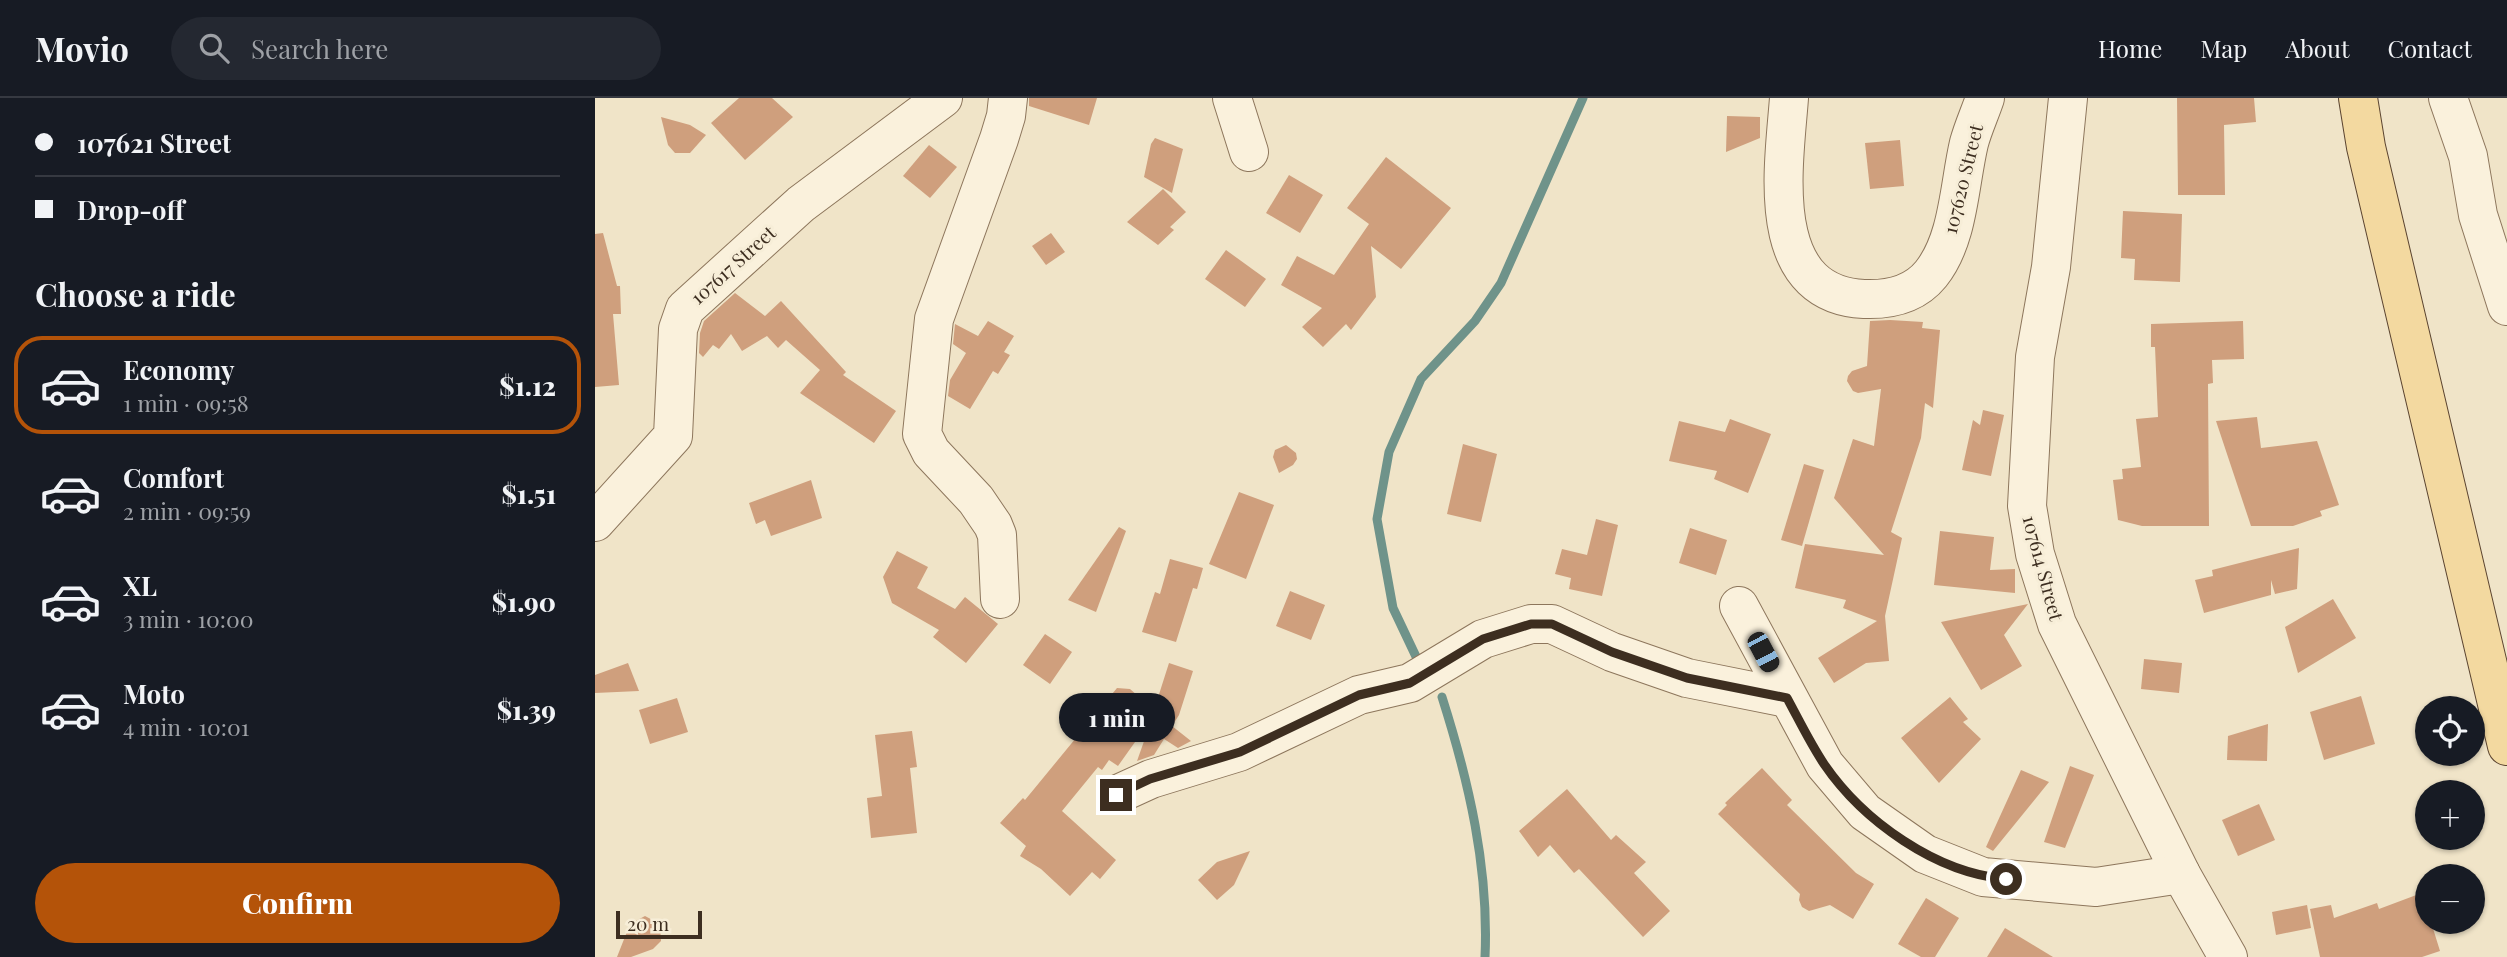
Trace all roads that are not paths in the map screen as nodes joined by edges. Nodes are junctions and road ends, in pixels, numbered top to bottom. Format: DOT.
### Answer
graph roads {
  1 [pos="943,98"];
  2 [pos="1008,98"];
  3 [pos="1232,98"];
  4 [pos="1789,98"];
  5 [pos="1986,98"];
  6 [pos="2068,98"];
  7 [pos="2358,98"];
  8 [pos="2448,98"];
  9 [pos="1249,152"];
  10 [pos="2507,306"];
  11 [pos="595,522"];
  12 [pos="1000,599"];
  13 [pos="1739,606"];
  14 [pos="1787,698"];
  15 [pos="2507,746"];
  16 [pos="1116,795"];
  17 [pos="2181,874"];
  18 [pos="2228,957"];
  1 -- 11 [label="street, 107617 Street"];
  2 -- 12 [label="street"];
  3 -- 9 [label="street"];
  4 -- 5 [label="street, 107620 Street"];
  6 -- 17 [label="street, 107614 Street"];
  7 -- 15 [label="main road"];
  8 -- 10 [label="street"];
  13 -- 14 [label="street"];
  14 -- 16 [label="street"];
  14 -- 17 [label="street"];
  17 -- 18 [label="street, 107614 Street"];
}
